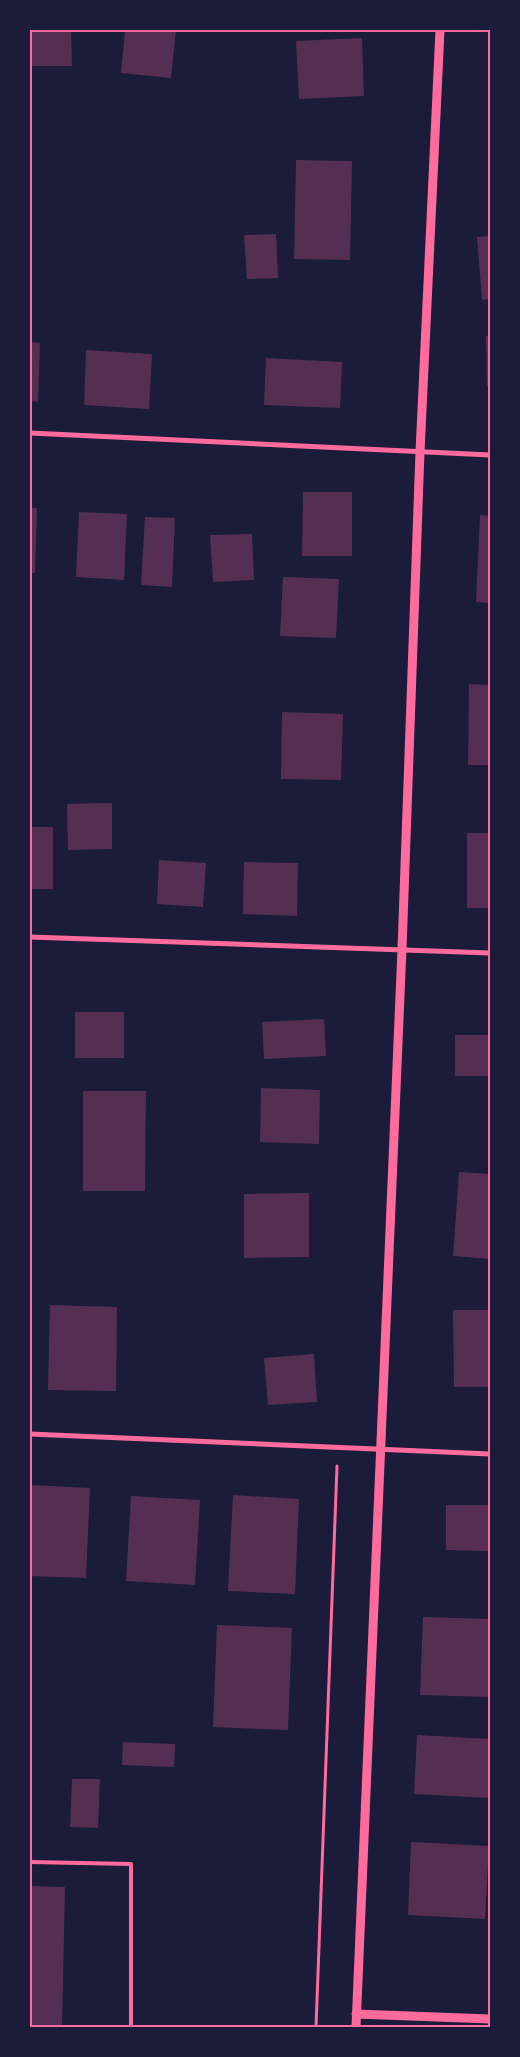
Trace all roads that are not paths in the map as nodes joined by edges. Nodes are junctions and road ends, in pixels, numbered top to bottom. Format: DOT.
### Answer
graph roads {
  1 [pos="440,30"];
  2 [pos="30,433"];
  3 [pos="420,452"];
  4 [pos="490,455"];
  5 [pos="30,937"];
  6 [pos="402,949"];
  7 [pos="490,953"];
  8 [pos="30,1434"];
  9 [pos="380,1450"];
  10 [pos="490,1454"];
  11 [pos="30,1862"];
  12 [pos="356,2014"];
  13 [pos="490,2019"];
  14 [pos="131,2027"];
  15 [pos="356,2027"];
  1 -- 3 [label="street"];
  2 -- 3 [label="street"];
  3 -- 4 [label="street"];
  3 -- 6 [label="street"];
  5 -- 6 [label="street"];
  6 -- 7 [label="street"];
  6 -- 9 [label="street"];
  8 -- 9 [label="street"];
  9 -- 10 [label="street"];
  9 -- 12 [label="street"];
  11 -- 14 [label="lane"];
  12 -- 13 [label="street"];
  12 -- 15 [label="street"];
}
